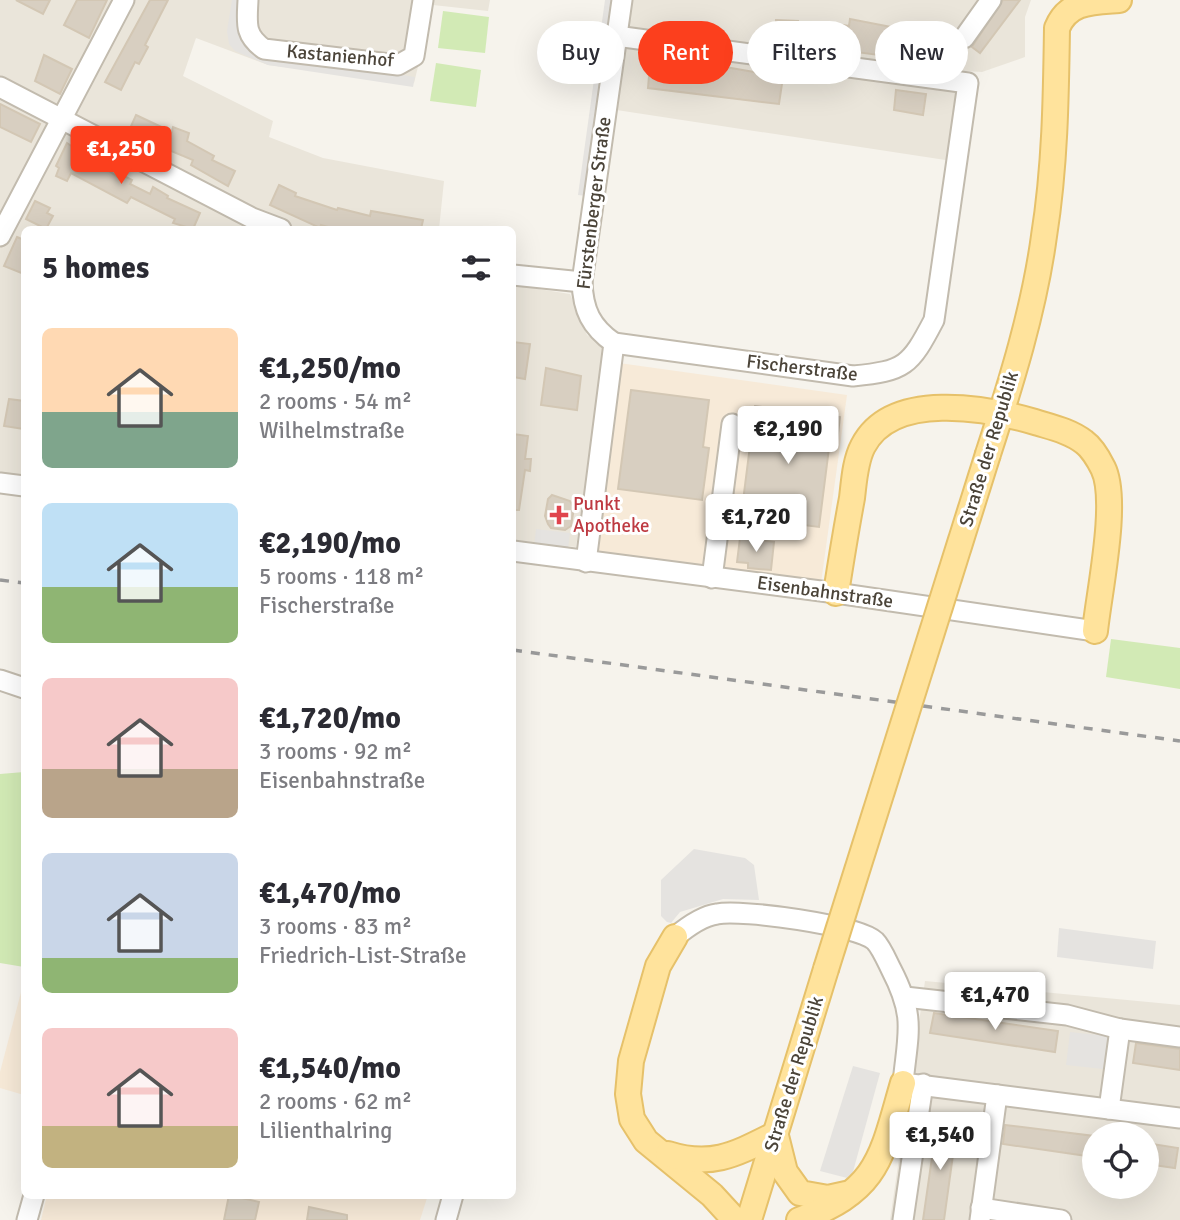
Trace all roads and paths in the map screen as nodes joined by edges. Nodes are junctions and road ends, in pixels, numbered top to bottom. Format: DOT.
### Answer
graph roads {
  1 [pos="124,0"];
  2 [pos="248,0"];
  3 [pos="423,0"];
  4 [pos="622,0"];
  5 [pos="991,0"];
  6 [pos="1119,0"];
  7 [pos="618,21"];
  8 [pos="968,32"];
  9 [pos="624,37"];
  10 [pos="609,84"];
  11 [pos="0,87"];
  12 [pos="60,119"];
  13 [pos="273,226"];
  14 [pos="0,236"];
  15 [pos="516,275"];
  16 [pos="582,282"];
  17 [pos="614,343"];
  18 [pos="1002,412"];
  19 [pos="732,424"];
  20 [pos="0,483"];
  21 [pos="21,486"];
  22 [pos="516,551"];
  23 [pos="586,562"];
  24 [pos="712,578"];
  25 [pos="836,593"];
  26 [pos="1095,631"];
  27 [pos="0,680"];
  28 [pos="21,687"];
  29 [pos="675,937"];
  30 [pos="905,998"];
  31 [pos="1120,1029"];
  32 [pos="1180,1037"];
  33 [pos="913,1084"];
  34 [pos="997,1095"];
  35 [pos="1109,1109"];
  36 [pos="1180,1118"];
  37 [pos="776,1134"];
  38 [pos="660,1152"];
  39 [pos="854,1192"];
  40 [pos="33,1199"];
  41 [pos="452,1199"];
  42 [pos="981,1214"];
  43 [pos="27,1220"];
  44 [pos="446,1220"];
  45 [pos="735,1220"];
  46 [pos="749,1220"];
  47 [pos="799,1220"];
  48 [pos="903,1220"];
  49 [pos="1061,1220"];
  1 -- 12 [label="street"];
  2 -- 3 [label="street, Kastanienhof"];
  4 -- 7 [label="street, Fürstenberger Straße"];
  5 -- 8 [label="street"];
  6 -- 18 [label="main road, Straße der Republik"];
  9 -- 17 [label="street, Fischerstraße"];
  10 -- 16 [label="street, Fürstenberger Straße"];
  11 -- 12 [label="street"];
  12 -- 13 [label="street"];
  12 -- 14 [label="street"];
  15 -- 16 [label="street"];
  16 -- 17 [label="street, Fürstenberger Straße"];
  17 -- 23 [label="street"];
  18 -- 25 [label="main road"];
  18 -- 26 [label="main road"];
  18 -- 37 [label="main road, Straße der Republik, bridge"];
  19 -- 24 [label="street"];
  20 -- 21 [label="street"];
  22 -- 23 [label="street, Eisenbahnstraße"];
  23 -- 24 [label="street, Eisenbahnstraße"];
  24 -- 25 [label="street, Eisenbahnstraße"];
  25 -- 26 [label="street, Eisenbahnstraße"];
  27 -- 28 [label="street"];
  29 -- 30 [label="street"];
  29 -- 38 [label="main road"];
  30 -- 31 [label="street"];
  30 -- 33 [label="street"];
  31 -- 32 [label="street"];
  31 -- 35 [label="street"];
  33 -- 34 [label="street"];
  33 -- 39 [label="main road"];
  33 -- 48 [label="street"];
  34 -- 35 [label="street"];
  34 -- 42 [label="street"];
  35 -- 36 [label="street"];
  37 -- 38 [label="main road"];
  37 -- 39 [label="main road"];
  37 -- 46 [label="main road, Straße der Republik"];
  38 -- 45 [label="main road"];
  39 -- 47 [label="main road"];
  40 -- 43 [label="street"];
  41 -- 44 [label="street"];
  42 -- 49 [label="street"];
}
